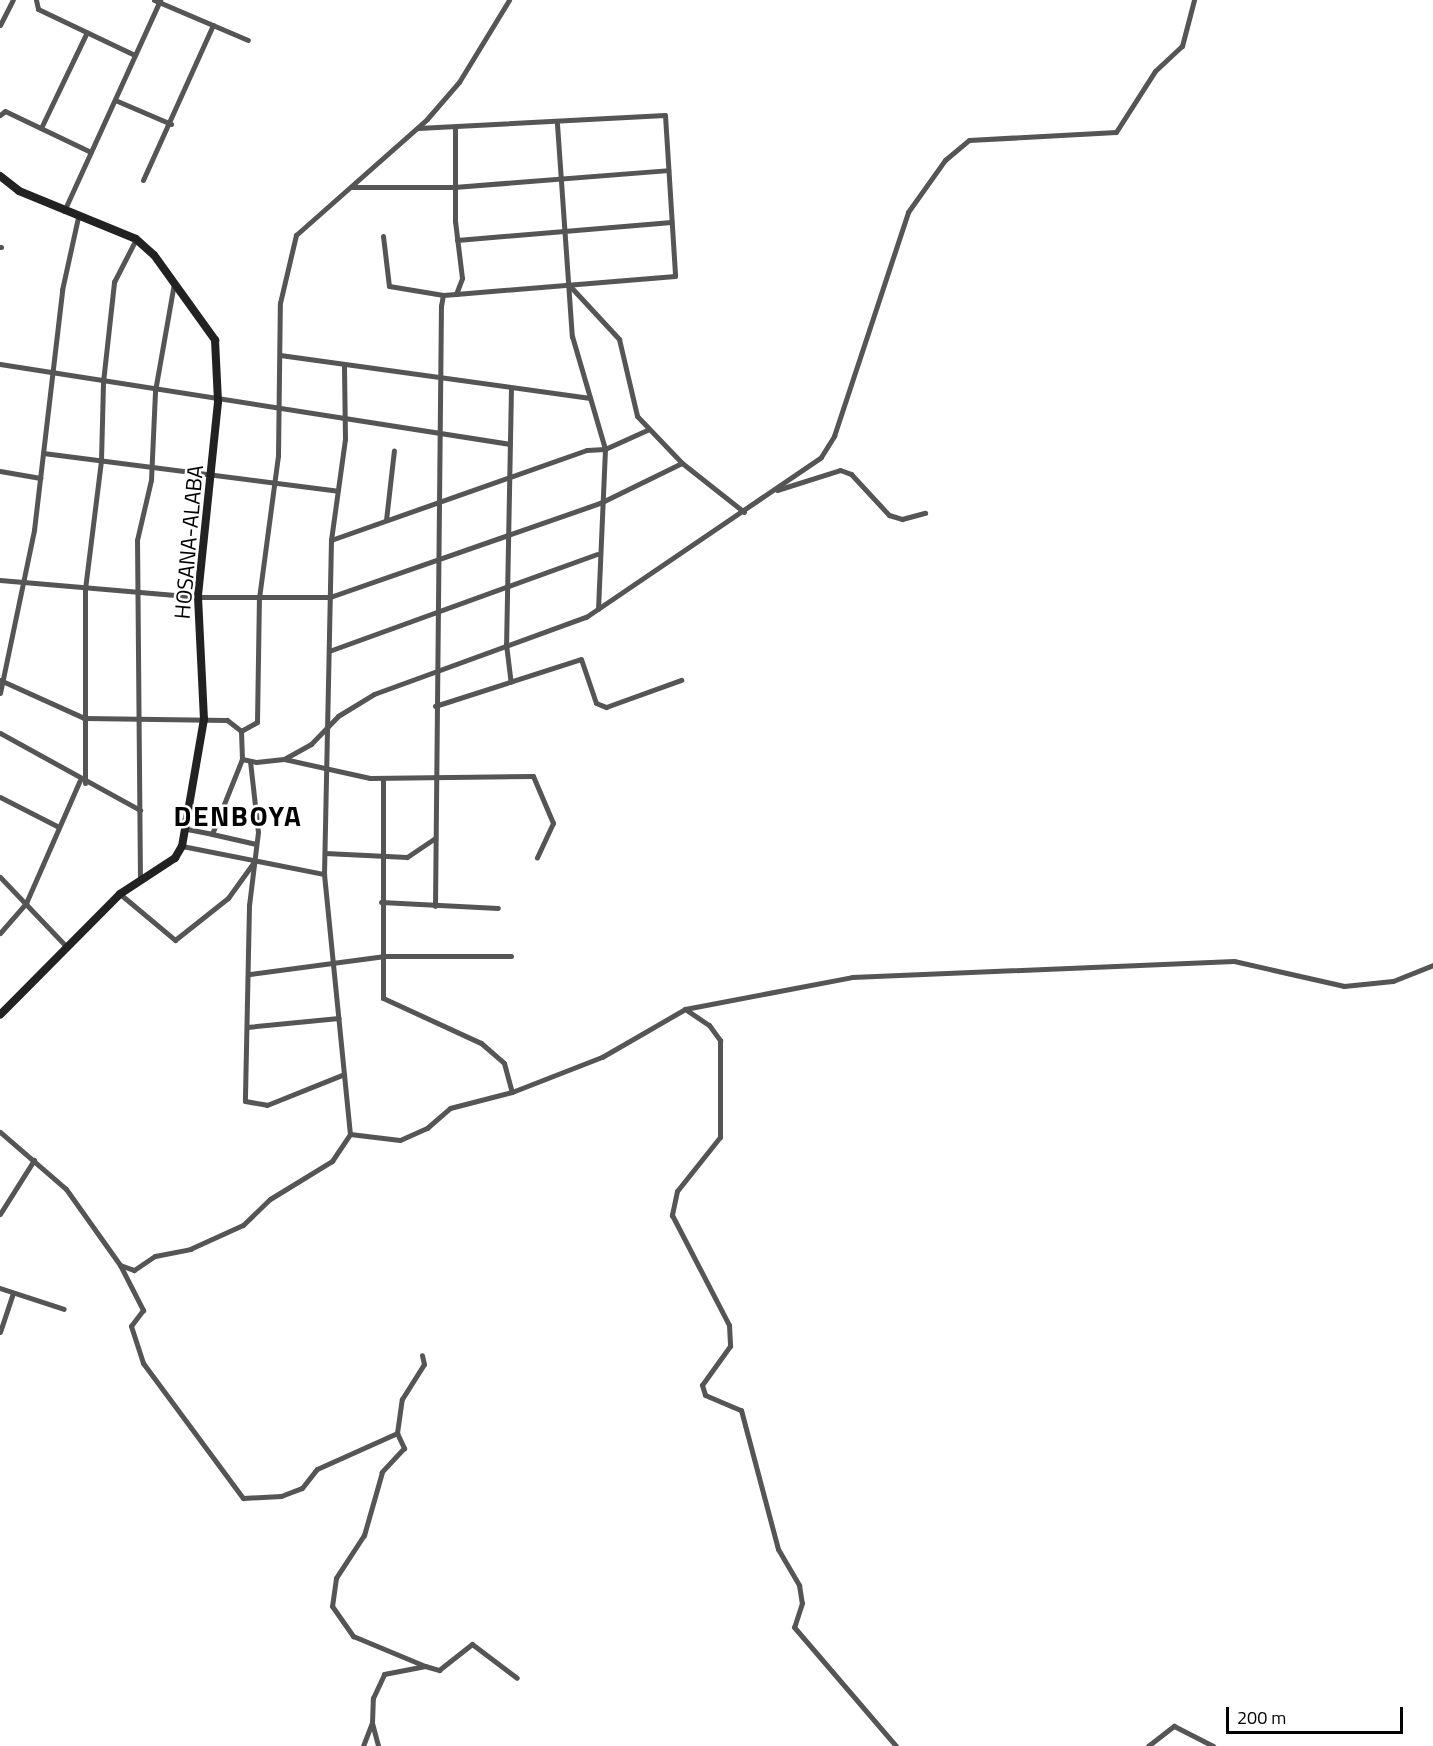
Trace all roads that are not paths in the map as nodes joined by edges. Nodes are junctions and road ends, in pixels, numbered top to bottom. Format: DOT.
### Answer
graph roads {
  1 [pos="13,0"];
  2 [pos="36,0"];
  3 [pos="509,0"];
  4 [pos="1194,0"];
  5 [pos="158,1"];
  6 [pos="0,25"];
  7 [pos="213,25"];
  8 [pos="87,32"];
  9 [pos="248,40"];
  10 [pos="135,55"];
  11 [pos="114,100"];
  12 [pos="0,115"];
  13 [pos="171,124"];
  14 [pos="557,124"];
  15 [pos="41,128"];
  16 [pos="418,128"];
  17 [pos="455,129"];
  18 [pos="91,152"];
  19 [pos="668,170"];
  20 [pos="561,175"];
  21 [pos="0,176"];
  22 [pos="143,180"];
  23 [pos="351,187"];
  24 [pos="454,187"];
  25 [pos="64,211"];
  26 [pos="78,217"];
  27 [pos="671,222"];
  28 [pos="565,233"];
  29 [pos="383,236"];
  30 [pos="136,239"];
  31 [pos="457,240"];
  32 [pos="174,280"];
  33 [pos="569,285"];
  34 [pos="456,294"];
  35 [pos="443,295"];
  36 [pos="280,355"];
  37 [pos="0,364"];
  38 [pos="344,364"];
  39 [pos="51,372"];
  40 [pos="441,379"];
  41 [pos="103,382"];
  42 [pos="511,388"];
  43 [pos="155,391"];
  44 [pos="590,398"];
  45 [pos="218,402"];
  46 [pos="279,409"];
  47 [pos="345,418"];
  48 [pos="649,429"];
  49 [pos="441,432"];
  50 [pos="510,444"];
  51 [pos="605,449"];
  52 [pos="394,450"];
  53 [pos="43,453"];
  54 [pos="101,460"];
  55 [pos="682,463"];
  56 [pos="152,467"];
  57 [pos="0,471"];
  58 [pos="213,475"];
  59 [pos="509,476"];
  60 [pos="40,478"];
  61 [pos="275,483"];
  62 [pos="775,490"];
  63 [pos="338,491"];
  64 [pos="438,500"];
  65 [pos="600,503"];
  66 [pos="744,512"];
  67 [pos="925,513"];
  68 [pos="386,520"];
  69 [pos="508,536"];
  70 [pos="331,540"];
  71 [pos="597,554"];
  72 [pos="437,562"];
  73 [pos="0,580"];
  74 [pos="21,584"];
  75 [pos="507,586"];
  76 [pos="85,589"];
  77 [pos="137,592"];
  78 [pos="198,597"];
  79 [pos="330,597"];
  80 [pos="259,598"];
  81 [pos="598,609"];
  82 [pos="437,611"];
  83 [pos="506,644"];
  84 [pos="329,651"];
  85 [pos="436,669"];
  86 [pos="681,680"];
  87 [pos="2,682"];
  88 [pos="511,682"];
  89 [pos="0,693"];
  90 [pos="435,706"];
  91 [pos="84,718"];
  92 [pos="204,719"];
  93 [pos="138,721"];
  94 [pos="327,727"];
  95 [pos="240,731"];
  96 [pos="0,733"];
  97 [pos="242,759"];
  98 [pos="284,759"];
  99 [pos="250,761"];
  100 [pos="326,766"];
  101 [pos="383,778"];
  102 [pos="435,780"];
  103 [pos="83,782"];
  104 [pos="0,797"];
  105 [pos="140,810"];
  106 [pos="59,827"];
  107 [pos="187,829"];
  108 [pos="212,834"];
  109 [pos="435,838"];
  110 [pos="256,844"];
  111 [pos="182,846"];
  112 [pos="325,853"];
  113 [pos="537,858"];
  114 [pos="382,859"];
  115 [pos="255,860"];
  116 [pos="324,874"];
  117 [pos="0,877"];
  118 [pos="140,881"];
  119 [pos="120,894"];
  120 [pos="381,902"];
  121 [pos="26,903"];
  122 [pos="435,906"];
  123 [pos="498,908"];
  124 [pos="0,933"];
  125 [pos="66,946"];
  126 [pos="511,956"];
  127 [pos="381,957"];
  128 [pos="1433,965"];
  129 [pos="334,966"];
  130 [pos="250,974"];
  131 [pos="3,1005"];
  132 [pos="685,1009"];
  133 [pos="0,1015"];
  134 [pos="339,1018"];
  135 [pos="247,1027"];
  136 [pos="342,1076"];
  137 [pos="512,1092"];
  138 [pos="0,1132"];
  139 [pos="350,1134"];
  140 [pos="34,1160"];
  141 [pos="0,1214"];
  142 [pos="120,1265"];
  143 [pos="0,1288"];
  144 [pos="13,1293"];
  145 [pos="64,1309"];
  146 [pos="0,1332"];
  147 [pos="422,1355"];
  148 [pos="397,1433"];
  149 [pos="425,1666"];
  150 [pos="517,1678"];
  151 [pos="372,1723"];
  152 [pos="363,1746"];
  153 [pos="378,1746"];
  154 [pos="897,1746"];
  155 [pos="1148,1746"];
  156 [pos="1214,1746"];
  1 -- 6 [label="street"];
  2 -- 8 [label="street"];
  3 -- 16 [label="street"];
  4 -- 62 [label="street"];
  5 -- 7 [label="street"];
  5 -- 10 [label="street"];
  7 -- 9 [label="street"];
  7 -- 13 [label="street"];
  8 -- 10 [label="street"];
  8 -- 15 [label="street"];
  10 -- 11 [label="street"];
  11 -- 13 [label="street"];
  11 -- 18 [label="street"];
  12 -- 15 [label="street"];
  13 -- 22 [label="street"];
  14 -- 17 [label="street"];
  14 -- 19 [label="street"];
  14 -- 20 [label="street"];
  15 -- 18 [label="street"];
  16 -- 17 [label="street"];
  16 -- 23 [label="street"];
  17 -- 24 [label="street"];
  18 -- 25 [label="street"];
  19 -- 20 [label="street"];
  19 -- 27 [label="street"];
  20 -- 24 [label="street"];
  20 -- 28 [label="street"];
  21 -- 25 [label="main road, HOSANA-ALABA"];
  23 -- 24 [label="street"];
  23 -- 36 [label="street"];
  24 -- 31 [label="street"];
  25 -- 26 [label="main road, HOSANA-ALABA"];
  26 -- 30 [label="main road, HOSANA-ALABA"];
  26 -- 39 [label="street"];
  27 -- 28 [label="street"];
  27 -- 33 [label="street"];
  28 -- 31 [label="street"];
  28 -- 33 [label="street"];
  29 -- 35 [label="street"];
  30 -- 32 [label="main road, HOSANA-ALABA"];
  30 -- 41 [label="street"];
  31 -- 34 [label="street"];
  32 -- 43 [label="street"];
  32 -- 45 [label="main road, HOSANA-ALABA"];
  33 -- 34 [label="street"];
  33 -- 44 [label="street"];
  33 -- 48 [label="street"];
  34 -- 35 [label="street"];
  35 -- 40 [label="street"];
  36 -- 38 [label="street"];
  36 -- 46 [label="street"];
  37 -- 39 [label="street"];
  38 -- 40 [label="street"];
  38 -- 47 [label="street"];
  39 -- 41 [label="street"];
  39 -- 53 [label="street"];
  40 -- 42 [label="street"];
  40 -- 49 [label="street"];
  41 -- 43 [label="street"];
  41 -- 54 [label="street"];
  42 -- 44 [label="street"];
  42 -- 50 [label="street"];
  43 -- 45 [label="street"];
  43 -- 56 [label="street"];
  44 -- 51 [label="street"];
  45 -- 46 [label="street"];
  45 -- 58 [label="main road, HOSANA-ALABA"];
  46 -- 47 [label="street"];
  46 -- 61 [label="street"];
  47 -- 49 [label="street"];
  47 -- 63 [label="street"];
  48 -- 51 [label="street"];
  48 -- 55 [label="street"];
  49 -- 50 [label="street"];
  49 -- 64 [label="street"];
  50 -- 59 [label="street"];
  51 -- 59 [label="street"];
  51 -- 65 [label="street"];
  52 -- 68 [label="street"];
  53 -- 54 [label="street"];
  53 -- 60 [label="street"];
  54 -- 56 [label="street"];
  54 -- 76 [label="street"];
  55 -- 65 [label="street"];
  55 -- 66 [label="street"];
  56 -- 58 [label="street"];
  56 -- 77 [label="street"];
  57 -- 60 [label="street"];
  58 -- 61 [label="street"];
  58 -- 78 [label="main road, HOSANA-ALABA"];
  59 -- 64 [label="street"];
  59 -- 69 [label="street"];
  60 -- 74 [label="street"];
  61 -- 63 [label="street"];
  61 -- 80 [label="street"];
  62 -- 66 [label="street"];
  62 -- 67 [label="street"];
  63 -- 70 [label="street"];
  64 -- 68 [label="street"];
  64 -- 72 [label="street"];
  65 -- 69 [label="street"];
  65 -- 71 [label="street"];
  66 -- 81 [label="street"];
  68 -- 70 [label="street"];
  69 -- 72 [label="street"];
  69 -- 75 [label="street"];
  70 -- 79 [label="street"];
  71 -- 75 [label="street"];
  71 -- 81 [label="street"];
  72 -- 79 [label="street"];
  72 -- 82 [label="street"];
  73 -- 74 [label="street"];
  74 -- 76 [label="street"];
  74 -- 87 [label="street"];
  75 -- 82 [label="street"];
  75 -- 83 [label="street"];
  76 -- 77 [label="street"];
  76 -- 91 [label="street"];
  77 -- 78 [label="street"];
  77 -- 93 [label="street"];
  78 -- 80 [label="street"];
  78 -- 92 [label="main road, HOSANA-ALABA"];
  79 -- 80 [label="street"];
  79 -- 84 [label="street"];
  80 -- 95 [label="street"];
  81 -- 83 [label="street"];
  82 -- 84 [label="street"];
  82 -- 85 [label="street"];
  83 -- 85 [label="street"];
  83 -- 88 [label="street"];
  84 -- 94 [label="street"];
  85 -- 90 [label="street"];
  85 -- 94 [label="street"];
  86 -- 88 [label="street"];
  87 -- 89 [label="street"];
  87 -- 91 [label="street"];
  88 -- 90 [label="street"];
  90 -- 102 [label="street"];
  91 -- 93 [label="street"];
  91 -- 103 [label="street"];
  92 -- 93 [label="street"];
  92 -- 95 [label="street"];
  92 -- 107 [label="main road, HOSANA-ALABA"];
  93 -- 105 [label="street"];
  94 -- 98 [label="street"];
  94 -- 100 [label="street"];
  95 -- 97 [label="street"];
  96 -- 103 [label="street"];
  97 -- 99 [label="street"];
  97 -- 108 [label="street"];
  98 -- 99 [label="street"];
  98 -- 100 [label="street"];
  99 -- 110 [label="street"];
  100 -- 101 [label="street"];
  100 -- 112 [label="street"];
  101 -- 102 [label="street"];
  101 -- 114 [label="street"];
  102 -- 109 [label="street"];
  102 -- 113 [label="street"];
  103 -- 105 [label="street"];
  103 -- 106 [label="street"];
  104 -- 106 [label="street"];
  105 -- 118 [label="street"];
  106 -- 121 [label="street"];
  107 -- 108 [label="street"];
  107 -- 111 [label="main road, HOSANA-ALABA"];
  108 -- 110 [label="street"];
  109 -- 114 [label="street"];
  109 -- 122 [label="street"];
  110 -- 115 [label="street"];
  111 -- 115 [label="street"];
  111 -- 118 [label="main road, HOSANA-ALABA"];
  112 -- 114 [label="street"];
  112 -- 116 [label="street"];
  114 -- 120 [label="street"];
  115 -- 116 [label="street"];
  115 -- 119 [label="street"];
  115 -- 130 [label="street"];
  116 -- 129 [label="street"];
  117 -- 121 [label="street"];
  118 -- 119 [label="main road, HOSANA-ALABA"];
  119 -- 125 [label="main road, HOSANA-ALABA"];
  120 -- 122 [label="street"];
  120 -- 127 [label="street"];
  121 -- 124 [label="street"];
  121 -- 125 [label="street"];
  122 -- 123 [label="street"];
  125 -- 131 [label="main road, HOSANA-ALABA"];
  126 -- 127 [label="street"];
  127 -- 129 [label="street"];
  127 -- 137 [label="street"];
  128 -- 132 [label="street"];
  129 -- 130 [label="street"];
  129 -- 134 [label="street"];
  130 -- 135 [label="street"];
  131 -- 133 [label="main road, HOSANA-ALABA"];
  132 -- 137 [label="street"];
  132 -- 154 [label="street"];
  134 -- 135 [label="street"];
  134 -- 136 [label="street"];
  135 -- 136 [label="street"];
  136 -- 139 [label="street"];
  137 -- 139 [label="street"];
  138 -- 140 [label="street"];
  139 -- 142 [label="street"];
  140 -- 141 [label="street"];
  140 -- 142 [label="street"];
  142 -- 148 [label="street"];
  143 -- 144 [label="street"];
  144 -- 145 [label="street"];
  144 -- 146 [label="street"];
  147 -- 148 [label="street"];
  148 -- 149 [label="street"];
  149 -- 150 [label="street"];
  149 -- 151 [label="street"];
  151 -- 152 [label="street"];
  151 -- 153 [label="street"];
  155 -- 156 [label="street"];
}
